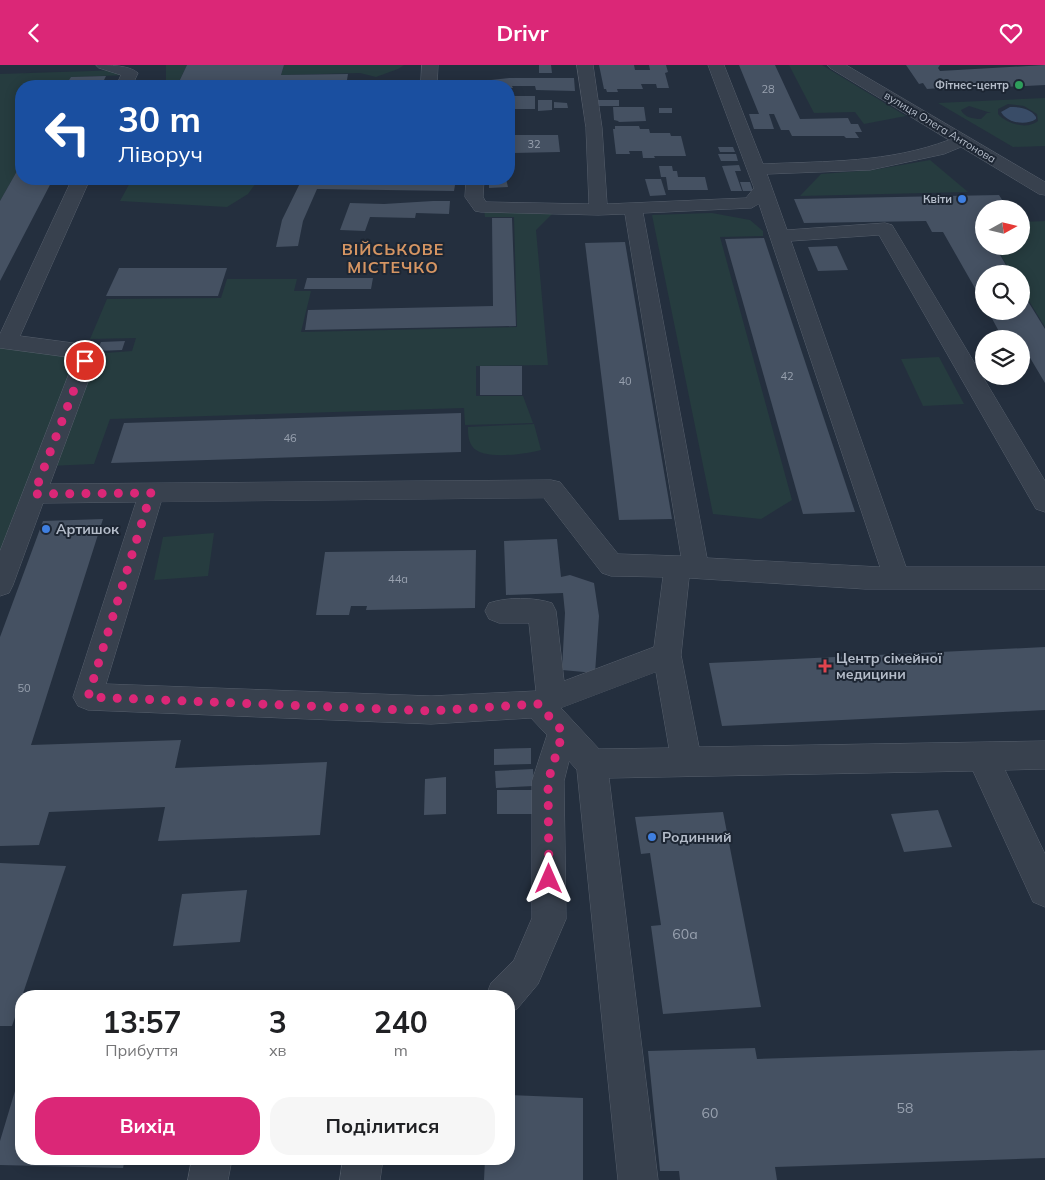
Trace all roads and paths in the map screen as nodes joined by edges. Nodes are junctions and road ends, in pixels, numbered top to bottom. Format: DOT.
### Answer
graph roads {
  1 [pos="104,65"];
  2 [pos="146,65"];
  3 [pos="430,65"];
  4 [pos="585,65"];
  5 [pos="716,65"];
  6 [pos="835,65"];
  7 [pos="127,80"];
  8 [pos="429,80"];
  9 [pos="962,141"];
  10 [pos="760,178"];
  11 [pos="78,185"];
  12 [pos="475,185"];
  13 [pos="1045,189"];
  14 [pos="633,208"];
  15 [pos="598,210"];
  16 [pos="780,236"];
  17 [pos="3,341"];
  18 [pos="151,493"];
  19 [pos="34,494"];
  20 [pos="1045,502"];
  21 [pos="687,567"];
  22 [pos="897,578"];
  23 [pos="1045,578"];
  24 [pos="0,585"];
  25 [pos="499,611"];
  26 [pos="667,655"];
  27 [pos="545,701"];
  28 [pos="563,732"];
  29 [pos="1045,755"];
  30 [pos="982,756"];
  31 [pos="688,762"];
  32 [pos="592,764"];
  33 [pos="1045,890"];
  34 [pos="509,990"];
  35 [pos="211,1165"];
  36 [pos="362,1165"];
  37 [pos="208,1180"];
  38 [pos="360,1180"];
  39 [pos="638,1180"];
  1 -- 7 [label="street"];
  2 -- 7 [label="street"];
  3 -- 8 [label="street"];
  4 -- 15 [label="street"];
  5 -- 10 [label="street"];
  6 -- 9 [label="street, вулиця Олега Антонова"];
  9 -- 10 [label="street"];
  9 -- 13 [label="street, вулиця Олега Антонова"];
  10 -- 14 [label="street"];
  10 -- 16 [label="street"];
  11 -- 17 [label="street"];
  12 -- 15 [label="street"];
  14 -- 15 [label="street"];
  14 -- 21 [label="street"];
  16 -- 20 [label="street"];
  16 -- 22 [label="street"];
  17 -- 19 [label="street"];
  18 -- 19 [label="street"];
  18 -- 21 [label="street"];
  18 -- 27 [label="street"];
  19 -- 24 [label="street"];
  21 -- 22 [label="street"];
  21 -- 26 [label="street"];
  22 -- 23 [label="street"];
  25 -- 27 [label="street"];
  26 -- 27 [label="street"];
  26 -- 31 [label="street"];
  27 -- 28 [label="street"];
  28 -- 32 [label="street"];
  28 -- 34 [label="street"];
  29 -- 30 [label="street"];
  30 -- 31 [label="street"];
  30 -- 33 [label="street"];
  31 -- 32 [label="street"];
  32 -- 39 [label="street"];
  35 -- 37 [label="street"];
  36 -- 38 [label="street"];
}
